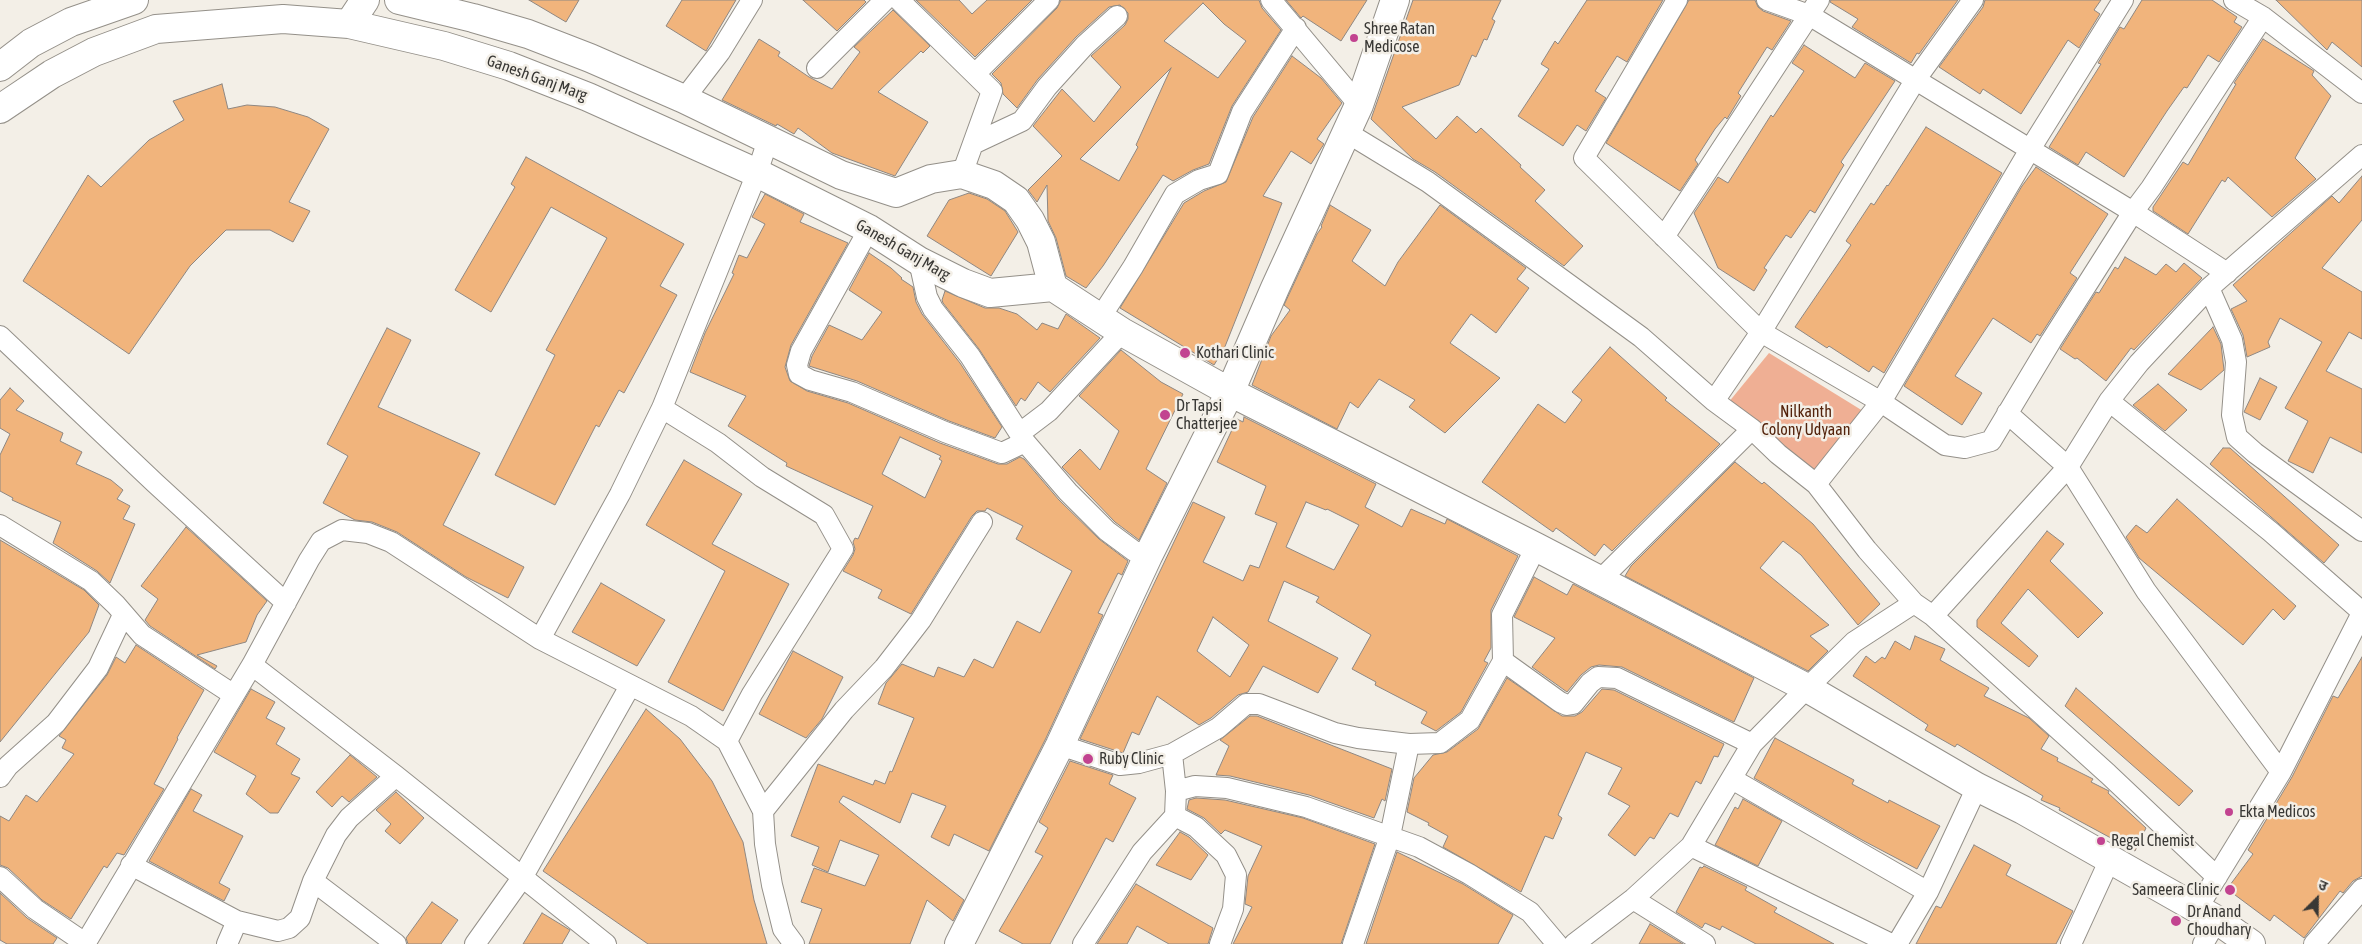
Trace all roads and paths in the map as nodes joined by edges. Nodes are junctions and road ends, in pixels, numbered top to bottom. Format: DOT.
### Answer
graph roads {
  1 [pos="365,0"];
  2 [pos="399,0"];
  3 [pos="752,0"];
  4 [pos="884,0"];
  5 [pos="899,0"];
  6 [pos="1049,0"];
  7 [pos="1270,0"];
  8 [pos="1395,0"];
  9 [pos="1677,0"];
  10 [pos="1767,0"];
  11 [pos="1973,0"];
  12 [pos="2123,0"];
  13 [pos="2234,0"];
  14 [pos="123,1"];
  15 [pos="1814,8"];
  16 [pos="1118,16"];
  17 [pos="2263,17"];
  18 [pos="349,24"];
  19 [pos="1296,28"];
  20 [pos="0,67"];
  21 [pos="817,68"];
  22 [pos="976,74"];
  23 [pos="1916,79"];
  24 [pos="2362,93"];
  25 [pos="684,99"];
  26 [pos="1360,104"];
  27 [pos="0,109"];
  28 [pos="1346,132"];
  29 [pos="768,140"];
  30 [pos="973,144"];
  31 [pos="2029,151"];
  32 [pos="2362,156"];
  33 [pos="757,173"];
  34 [pos="962,174"];
  35 [pos="2133,212"];
  36 [pos="869,229"];
  37 [pos="1664,238"];
  38 [pos="919,261"];
  39 [pos="2227,273"];
  40 [pos="1053,287"];
  41 [pos="2209,288"];
  42 [pos="1111,325"];
  43 [pos="1761,332"];
  44 [pos="0,336"];
  45 [pos="1230,392"];
  46 [pos="1714,401"];
  47 [pos="2109,401"];
  48 [pos="1881,402"];
  49 [pos="662,408"];
  50 [pos="2007,413"];
  51 [pos="1752,429"];
  52 [pos="1023,437"];
  53 [pos="2068,467"];
  54 [pos="1816,484"];
  55 [pos="982,522"];
  56 [pos="0,525"];
  57 [pos="2362,531"];
  58 [pos="1536,547"];
  59 [pos="1148,556"];
  60 [pos="1600,580"];
  61 [pos="1914,603"];
  62 [pos="286,604"];
  63 [pos="2362,613"];
  64 [pos="123,615"];
  65 [pos="1933,616"];
  66 [pos="540,640"];
  67 [pos="1503,661"];
  68 [pos="252,665"];
  69 [pos="630,686"];
  70 [pos="1807,688"];
  71 [pos="234,695"];
  72 [pos="727,741"];
  73 [pos="1409,744"];
  74 [pos="1752,744"];
  75 [pos="1060,746"];
  76 [pos="1172,754"];
  77 [pos="2280,772"];
  78 [pos="396,776"];
  79 [pos="0,777"];
  80 [pos="1732,780"];
  81 [pos="1977,787"];
  82 [pos="1176,791"];
  83 [pos="763,811"];
  84 [pos="1175,816"];
  85 [pos="1390,836"];
  86 [pos="1692,846"];
  87 [pos="2110,859"];
  88 [pos="131,865"];
  89 [pos="0,877"];
  90 [pos="2217,877"];
  91 [pos="522,878"];
  92 [pos="313,881"];
  93 [pos="2362,889"];
  94 [pos="1928,892"];
  95 [pos="1633,899"];
  96 [pos="2207,914"];
  97 [pos="237,921"];
  98 [pos="85,944"];
  99 [pos="227,944"];
  100 [pos="396,944"];
  101 [pos="475,944"];
  102 [pos="606,944"];
  103 [pos="794,944"];
  104 [pos="959,944"];
  105 [pos="1083,944"];
  106 [pos="1220,944"];
  107 [pos="1353,944"];
  108 [pos="1557,944"];
  109 [pos="1574,944"];
  110 [pos="1705,944"];
  111 [pos="1891,944"];
  112 [pos="1897,944"];
  113 [pos="2071,944"];
  114 [pos="2203,944"];
  115 [pos="2251,944"];
  116 [pos="2314,944"];
  1 -- 18 [label="main road"];
  2 -- 25 [label="main road"];
  3 -- 25 [label="street"];
  4 -- 21 [label="street"];
  5 -- 22 [label="street"];
  6 -- 22 [label="street"];
  7 -- 19 [label="street"];
  8 -- 26 [label="main road"];
  9 -- 37 [label="street"];
  10 -- 15 [label="street"];
  11 -- 23 [label="street"];
  12 -- 31 [label="street"];
  13 -- 17 [label="street"];
  14 -- 20 [label="main road"];
  15 -- 23 [label="street"];
  15 -- 37 [label="street"];
  16 -- 30 [label="street"];
  17 -- 24 [label="street"];
  17 -- 35 [label="street"];
  18 -- 27 [label="main road, Ganesh Ganj Marg"];
  18 -- 33 [label="main road, Ganesh Ganj Marg"];
  19 -- 26 [label="street"];
  19 -- 42 [label="street"];
  22 -- 30 [label="street"];
  23 -- 31 [label="street"];
  23 -- 43 [label="street"];
  25 -- 29 [label="main road"];
  26 -- 28 [label="main road"];
  28 -- 45 [label="main road"];
  28 -- 46 [label="street"];
  29 -- 33 [label="street"];
  29 -- 34 [label="main road"];
  30 -- 34 [label="street"];
  31 -- 35 [label="street"];
  31 -- 48 [label="street"];
  32 -- 39 [label="street"];
  33 -- 36 [label="main road, Ganesh Ganj Marg"];
  33 -- 49 [label="street"];
  34 -- 40 [label="main road"];
  35 -- 39 [label="street"];
  35 -- 50 [label="street"];
  36 -- 38 [label="main road, Ganesh Ganj Marg"];
  36 -- 52 [label="street"];
  37 -- 43 [label="street"];
  38 -- 40 [label="main road, Ganesh Ganj Marg"];
  38 -- 52 [label="street"];
  39 -- 41 [label="street"];
  40 -- 42 [label="main road"];
  41 -- 47 [label="street"];
  41 -- 57 [label="street"];
  42 -- 45 [label="main road"];
  42 -- 52 [label="street"];
  43 -- 46 [label="street"];
  43 -- 48 [label="street"];
  44 -- 62 [label="street"];
  45 -- 58 [label="main road"];
  45 -- 59 [label="main road"];
  46 -- 51 [label="street"];
  47 -- 53 [label="street"];
  47 -- 63 [label="street"];
  48 -- 50 [label="street"];
  48 -- 54 [label="street"];
  49 -- 66 [label="street"];
  49 -- 72 [label="street"];
  50 -- 53 [label="street"];
  51 -- 54 [label="street"];
  51 -- 60 [label="street"];
  52 -- 59 [label="street"];
  53 -- 65 [label="street"];
  53 -- 77 [label="street"];
  54 -- 61 [label="street"];
  55 -- 83 [label="street"];
  56 -- 64 [label="street"];
  58 -- 60 [label="main road"];
  58 -- 67 [label="street"];
  59 -- 75 [label="main road"];
  60 -- 70 [label="main road"];
  61 -- 65 [label="street"];
  61 -- 70 [label="street"];
  62 -- 66 [label="street"];
  62 -- 68 [label="street"];
  63 -- 77 [label="street"];
  64 -- 71 [label="street"];
  64 -- 79 [label="street"];
  65 -- 90 [label="street"];
  66 -- 69 [label="street"];
  67 -- 73 [label="street"];
  67 -- 74 [label="street"];
  68 -- 71 [label="street"];
  68 -- 78 [label="street"];
  69 -- 72 [label="street"];
  69 -- 91 [label="street"];
  70 -- 74 [label="street"];
  70 -- 81 [label="main road"];
  71 -- 88 [label="street"];
  72 -- 83 [label="street"];
  73 -- 76 [label="street"];
  73 -- 85 [label="street"];
  74 -- 80 [label="street"];
  75 -- 76 [label="street"];
  75 -- 104 [label="main road"];
  76 -- 82 [label="street"];
  77 -- 90 [label="street"];
  78 -- 91 [label="street"];
  78 -- 92 [label="street"];
  80 -- 86 [label="street"];
  80 -- 94 [label="street"];
  81 -- 87 [label="main road"];
  81 -- 94 [label="street"];
  82 -- 84 [label="street"];
  82 -- 85 [label="street"];
  83 -- 103 [label="street"];
  84 -- 105 [label="street"];
  84 -- 106 [label="street"];
  85 -- 107 [label="street"];
  85 -- 108 [label="street"];
  86 -- 95 [label="street"];
  86 -- 111 [label="street"];
  87 -- 96 [label="main road"];
  87 -- 113 [label="street"];
  88 -- 97 [label="street"];
  88 -- 98 [label="street"];
  89 -- 98 [label="street"];
  90 -- 96 [label="street"];
  91 -- 101 [label="street"];
  91 -- 102 [label="street"];
  92 -- 97 [label="street"];
  92 -- 100 [label="street"];
  93 -- 116 [label="street"];
  94 -- 112 [label="street"];
  95 -- 109 [label="street"];
  95 -- 110 [label="street"];
  96 -- 114 [label="street"];
  96 -- 115 [label="main road"];
  97 -- 99 [label="street"];
}
